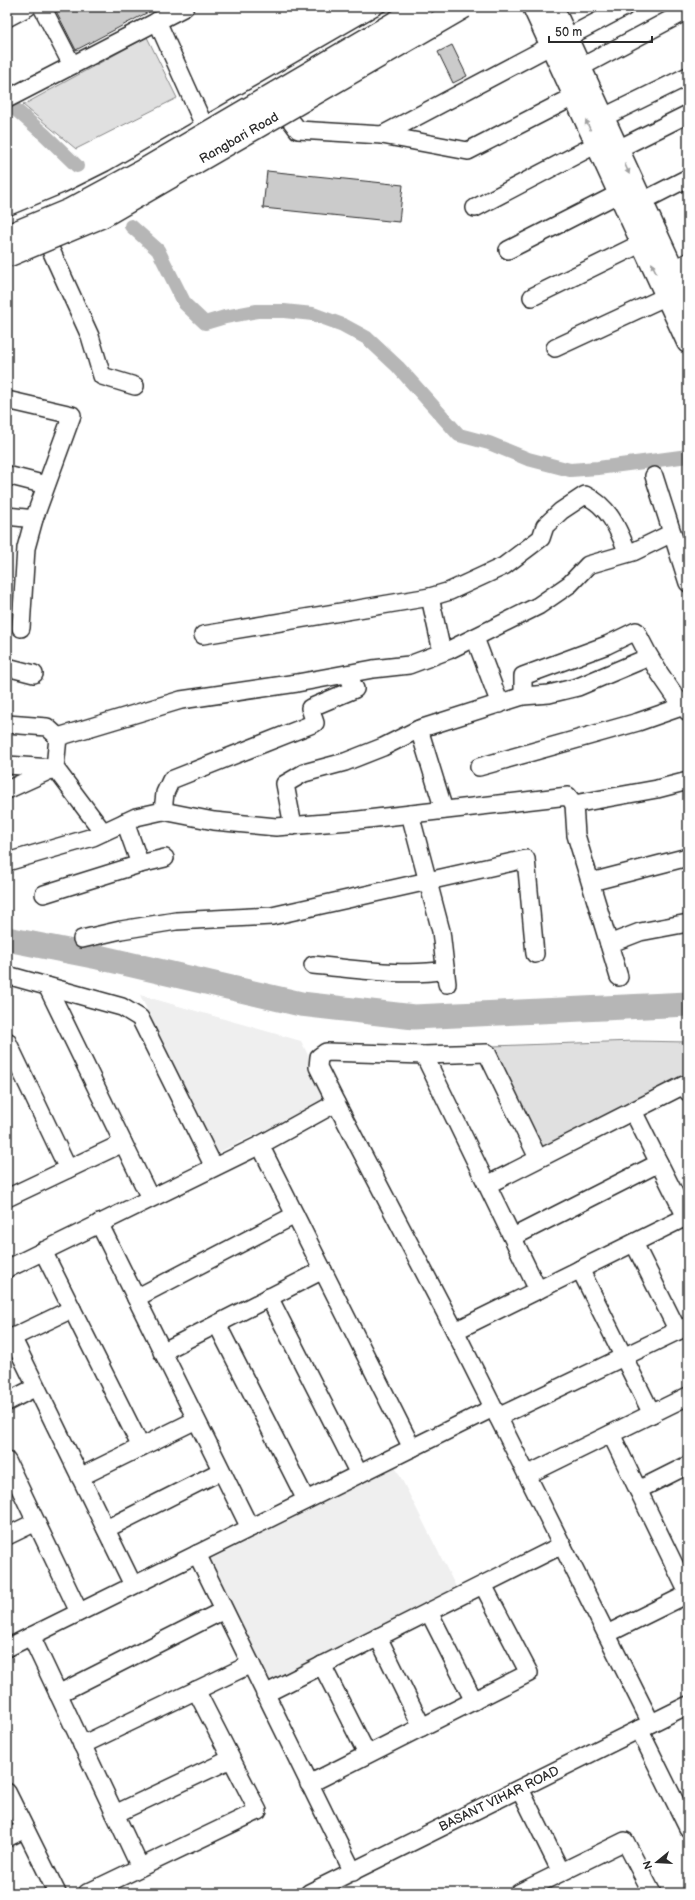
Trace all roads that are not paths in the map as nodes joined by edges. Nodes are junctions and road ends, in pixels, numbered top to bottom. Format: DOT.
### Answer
graph roads {
  1 [pos="28,7"];
  2 [pos="42,7"];
  3 [pos="185,7"];
  4 [pos="422,7"];
  5 [pos="534,7"];
  6 [pos="552,7"];
  7 [pos="625,7"];
  8 [pos="467,9"];
  9 [pos="688,10"];
  10 [pos="394,11"];
  11 [pos="7,18"];
  12 [pos="157,22"];
  13 [pos="559,42"];
  14 [pos="72,65"];
  15 [pos="573,72"];
  16 [pos="688,76"];
  17 [pos="11,96"];
  18 [pos="575,96"];
  19 [pos="688,114"];
  20 [pos="604,117"];
  21 [pos="289,118"];
  22 [pos="202,123"];
  23 [pos="382,135"];
  24 [pos="597,144"];
  25 [pos="618,149"];
  26 [pos="220,157"];
  27 [pos="688,178"];
  28 [pos="630,201"];
  29 [pos="474,208"];
  30 [pos="7,222"];
  31 [pos="7,236"];
  32 [pos="642,243"];
  33 [pos="49,246"];
  34 [pos="508,250"];
  35 [pos="7,256"];
  36 [pos="7,262"];
  37 [pos="681,266"];
  38 [pos="667,296"];
  39 [pos="532,297"];
  40 [pos="688,303"];
  41 [pos="688,342"];
  42 [pos="555,348"];
  43 [pos="135,386"];
  44 [pos="7,400"];
  45 [pos="7,475"];
  46 [pos="654,476"];
  47 [pos="46,485"];
  48 [pos="7,516"];
  49 [pos="34,519"];
  50 [pos="672,533"];
  51 [pos="628,553"];
  52 [pos="688,583"];
  53 [pos="430,598"];
  54 [pos="21,628"];
  55 [pos="203,635"];
  56 [pos="475,638"];
  57 [pos="442,652"];
  58 [pos="649,657"];
  59 [pos="7,667"];
  60 [pos="34,674"];
  61 [pos="348,674"];
  62 [pos="523,696"];
  63 [pos="500,704"];
  64 [pos="686,709"];
  65 [pos="7,724"];
  66 [pos="419,729"];
  67 [pos="58,737"];
  68 [pos="7,765"];
  69 [pos="479,767"];
  70 [pos="54,768"];
  71 [pos="688,780"];
  72 [pos="7,790"];
  73 [pos="574,804"];
  74 [pos="444,810"];
  75 [pos="163,811"];
  76 [pos="410,814"];
  77 [pos="125,822"];
  78 [pos="293,826"];
  79 [pos="103,832"];
  80 [pos="688,857"];
  81 [pos="165,858"];
  82 [pos="7,862"];
  83 [pos="140,864"];
  84 [pos="428,882"];
  85 [pos="590,882"];
  86 [pos="44,894"];
  87 [pos="688,923"];
  88 [pos="82,939"];
  89 [pos="609,944"];
  90 [pos="535,954"];
  91 [pos="313,965"];
  92 [pos="7,975"];
  93 [pos="619,976"];
  94 [pos="46,986"];
  95 [pos="7,1041"];
  96 [pos="424,1055"];
  97 [pos="688,1092"];
  98 [pos="336,1103"];
  99 [pos="633,1111"];
  100 [pos="123,1143"];
  101 [pos="260,1145"];
  102 [pos="538,1158"];
  103 [pos="659,1163"];
  104 [pos="214,1167"];
  105 [pos="68,1169"];
  106 [pos="487,1185"];
  107 [pos="7,1198"];
  108 [pos="150,1198"];
  109 [pos="295,1215"];
  110 [pos="687,1219"];
  111 [pos="99,1223"];
  112 [pos="513,1237"];
  113 [pos="634,1243"];
  114 [pos="43,1251"];
  115 [pos="7,1269"];
  116 [pos="580,1269"];
  117 [pos="323,1270"];
  118 [pos="538,1290"];
  119 [pos="269,1297"];
  120 [pos="136,1298"];
  121 [pos="72,1309"];
  122 [pos="217,1324"];
  123 [pos="683,1329"];
  124 [pos="454,1331"];
  125 [pos="10,1338"];
  126 [pos="162,1352"];
  127 [pos="623,1356"];
  128 [pos="36,1387"];
  129 [pos="688,1396"];
  130 [pos="7,1402"];
  131 [pos="495,1412"];
  132 [pos="652,1414"];
  133 [pos="196,1420"];
  134 [pos="611,1434"];
  135 [pos="141,1447"];
  136 [pos="412,1448"];
  137 [pos="7,1461"];
  138 [pos="688,1465"];
  139 [pos="221,1471"];
  140 [pos="359,1474"];
  141 [pos="527,1476"];
  142 [pos="80,1477"];
  143 [pos="638,1490"];
  144 [pos="306,1500"];
  145 [pos="36,1522"];
  146 [pos="250,1528"];
  147 [pos="106,1529"];
  148 [pos="7,1536"];
  149 [pos="562,1545"];
  150 [pos="197,1554"];
  151 [pos="133,1585"];
  152 [pos="483,1585"];
  153 [pos="688,1593"];
  154 [pos="224,1610"];
  155 [pos="80,1612"];
  156 [pos="429,1612"];
  157 [pos="606,1634"];
  158 [pos="31,1636"];
  159 [pos="378,1638"];
  160 [pos="7,1648"];
  161 [pos="251,1664"];
  162 [pos="322,1665"];
  163 [pos="196,1690"];
  164 [pos="58,1694"];
  165 [pos="265,1694"];
  166 [pos="474,1700"];
  167 [pos="688,1705"];
  168 [pos="645,1726"];
  169 [pos="422,1727"];
  170 [pos="82,1745"];
  171 [pos="367,1754"];
  172 [pos="231,1759"];
  173 [pos="309,1784"];
  174 [pos="520,1789"];
  175 [pos="7,1792"];
  176 [pos="682,1803"];
  177 [pos="115,1814"];
  178 [pos="688,1828"];
  179 [pos="26,1829"];
  180 [pos="7,1838"];
  181 [pos="140,1867"];
  182 [pos="353,1872"];
  183 [pos="561,1872"];
  184 [pos="57,1893"];
  185 [pos="87,1893"];
  186 [pos="309,1893"];
  187 [pos="520,1893"];
  188 [pos="652,1893"];
  1 -- 11 [label="street"];
  2 -- 14 [label="street"];
  3 -- 12 [label="street"];
  4 -- 31 [label="street, Rangbari Road, bridge"];
  5 -- 13 [label="street"];
  6 -- 13 [label="street"];
  7 -- 13 [label="street"];
  8 -- 21 [label="lane"];
  8 -- 35 [label="street, Rangbari Road, bridge"];
  9 -- 15 [label="street"];
  10 -- 22 [label="lane"];
  12 -- 14 [label="street"];
  12 -- 22 [label="street"];
  13 -- 15 [label="street"];
  13 -- 23 [label="street"];
  14 -- 17 [label="street"];
  15 -- 18 [label="street"];
  15 -- 20 [label="street"];
  16 -- 20 [label="street"];
  18 -- 23 [label="street"];
  24 -- 18 [label="street, one-way"];
  19 -- 25 [label="street"];
  20 -- 25 [label="street"];
  21 -- 23 [label="street"];
  21 -- 26 [label="lane"];
  22 -- 26 [label="street"];
  22 -- 30 [label="lane"];
  24 -- 28 [label="street"];
  24 -- 29 [label="street"];
  25 -- 28 [label="street, one-way"];
  26 -- 33 [label="lane"];
  27 -- 28 [label="street"];
  28 -- 32 [label="street"];
  28 -- 34 [label="street"];
  28 -- 37 [label="street"];
  38 -- 32 [label="street, one-way"];
  32 -- 39 [label="street"];
  33 -- 36 [label="lane"];
  33 -- 43 [label="street"];
  37 -- 40 [label="street"];
  38 -- 41 [label="street"];
  38 -- 42 [label="street"];
  44 -- 47 [label="street"];
  45 -- 47 [label="street"];
  46 -- 50 [label="street"];
  47 -- 49 [label="street"];
  48 -- 49 [label="street"];
  49 -- 54 [label="street"];
  50 -- 51 [label="street"];
  50 -- 52 [label="street"];
  51 -- 53 [label="street"];
  51 -- 56 [label="street"];
  53 -- 55 [label="street"];
  53 -- 57 [label="street"];
  56 -- 57 [label="street"];
  56 -- 63 [label="street"];
  57 -- 61 [label="street"];
  58 -- 62 [label="street"];
  58 -- 62 [label="street"];
  58 -- 64 [label="street"];
  59 -- 60 [label="street"];
  61 -- 67 [label="street"];
  61 -- 75 [label="street"];
  62 -- 63 [label="street"];
  63 -- 66 [label="street"];
  64 -- 69 [label="street"];
  65 -- 67 [label="street"];
  66 -- 74 [label="street"];
  66 -- 78 [label="street"];
  67 -- 70 [label="street"];
  68 -- 70 [label="street"];
  70 -- 72 [label="street"];
  70 -- 79 [label="street"];
  71 -- 73 [label="street"];
  73 -- 74 [label="street"];
  73 -- 85 [label="street"];
  74 -- 76 [label="street"];
  75 -- 77 [label="street"];
  75 -- 78 [label="street"];
  76 -- 78 [label="street"];
  76 -- 84 [label="street"];
  77 -- 79 [label="street"];
  77 -- 83 [label="street"];
  79 -- 82 [label="street"];
  80 -- 85 [label="street"];
  81 -- 83 [label="street"];
  83 -- 86 [label="street"];
  84 -- 88 [label="street"];
  84 -- 90 [label="street"];
  84 -- 91 [label="street"];
  85 -- 89 [label="street"];
  87 -- 89 [label="street"];
  89 -- 93 [label="street"];
  92 -- 94 [label="street"];
  94 -- 100 [label="street"];
  94 -- 104 [label="street"];
  95 -- 105 [label="street"];
  96 -- 98 [label="street"];
  96 -- 102 [label="street"];
  96 -- 106 [label="street"];
  97 -- 99 [label="street"];
  98 -- 101 [label="street"];
  98 -- 124 [label="street"];
  99 -- 102 [label="street"];
  99 -- 103 [label="street"];
  100 -- 105 [label="street"];
  100 -- 108 [label="street"];
  101 -- 104 [label="street"];
  101 -- 109 [label="street"];
  102 -- 106 [label="street"];
  103 -- 110 [label="street"];
  103 -- 112 [label="street"];
  104 -- 108 [label="street"];
  105 -- 107 [label="street"];
  106 -- 112 [label="street"];
  108 -- 111 [label="street"];
  109 -- 117 [label="street"];
  109 -- 120 [label="street"];
  110 -- 113 [label="street"];
  111 -- 114 [label="street"];
  111 -- 120 [label="street"];
  112 -- 118 [label="street"];
  113 -- 116 [label="street"];
  113 -- 123 [label="street"];
  114 -- 115 [label="street"];
  114 -- 121 [label="street"];
  116 -- 118 [label="street"];
  116 -- 127 [label="street"];
  117 -- 119 [label="street"];
  117 -- 136 [label="street"];
  118 -- 124 [label="street"];
  119 -- 122 [label="street"];
  119 -- 140 [label="street"];
  120 -- 126 [label="street"];
  121 -- 125 [label="street"];
  121 -- 135 [label="street"];
  122 -- 126 [label="street"];
  122 -- 144 [label="street"];
  123 -- 127 [label="street"];
  124 -- 131 [label="street"];
  125 -- 128 [label="street"];
  126 -- 133 [label="street"];
  127 -- 131 [label="street"];
  127 -- 132 [label="street"];
  128 -- 130 [label="street"];
  128 -- 142 [label="street"];
  129 -- 132 [label="street"];
  131 -- 136 [label="street"];
  131 -- 141 [label="street"];
  132 -- 134 [label="street"];
  133 -- 135 [label="street"];
  133 -- 139 [label="street"];
  134 -- 141 [label="street"];
  134 -- 143 [label="street"];
  135 -- 142 [label="street"];
  136 -- 140 [label="street"];
  137 -- 145 [label="street"];
  138 -- 143 [label="street"];
  139 -- 146 [label="street"];
  139 -- 147 [label="street"];
  140 -- 144 [label="street"];
  141 -- 149 [label="street"];
  142 -- 147 [label="street"];
  143 -- 153 [label="street"];
  144 -- 146 [label="street"];
  145 -- 148 [label="street"];
  145 -- 155 [label="street"];
  146 -- 150 [label="street"];
  147 -- 151 [label="street"];
  149 -- 152 [label="street"];
  149 -- 157 [label="street"];
  150 -- 151 [label="street"];
  150 -- 154 [label="street"];
  151 -- 155 [label="street"];
  152 -- 156 [label="street"];
  152 -- 166 [label="street"];
  153 -- 157 [label="street"];
  154 -- 161 [label="street"];
  154 -- 164 [label="street"];
  155 -- 158 [label="street"];
  156 -- 159 [label="street"];
  156 -- 166 [label="street"];
  157 -- 168 [label="street"];
  158 -- 160 [label="street"];
  158 -- 164 [label="street"];
  159 -- 162 [label="street"];
  159 -- 169 [label="street"];
  161 -- 163 [label="street"];
  161 -- 165 [label="street"];
  162 -- 165 [label="street"];
  162 -- 171 [label="street"];
  163 -- 170 [label="street"];
  163 -- 172 [label="street"];
  164 -- 170 [label="street"];
  165 -- 173 [label="street"];
  166 -- 169 [label="street"];
  167 -- 168 [label="street, BASANT VIHAR ROAD"];
  168 -- 174 [label="street, BASANT VIHAR ROAD"];
  168 -- 176 [label="street"];
  169 -- 171 [label="street"];
  170 -- 177 [label="street"];
  171 -- 173 [label="street"];
  172 -- 177 [label="street"];
  172 -- 181 [label="street"];
  173 -- 182 [label="street"];
  174 -- 182 [label="street, BASANT VIHAR ROAD"];
  174 -- 183 [label="street"];
  175 -- 179 [label="street"];
  176 -- 178 [label="street"];
  177 -- 181 [label="street"];
  179 -- 180 [label="street"];
  179 -- 184 [label="street"];
  181 -- 185 [label="street"];
  182 -- 186 [label="street, BASANT VIHAR ROAD"];
  183 -- 187 [label="street"];
  183 -- 188 [label="street"];
}
